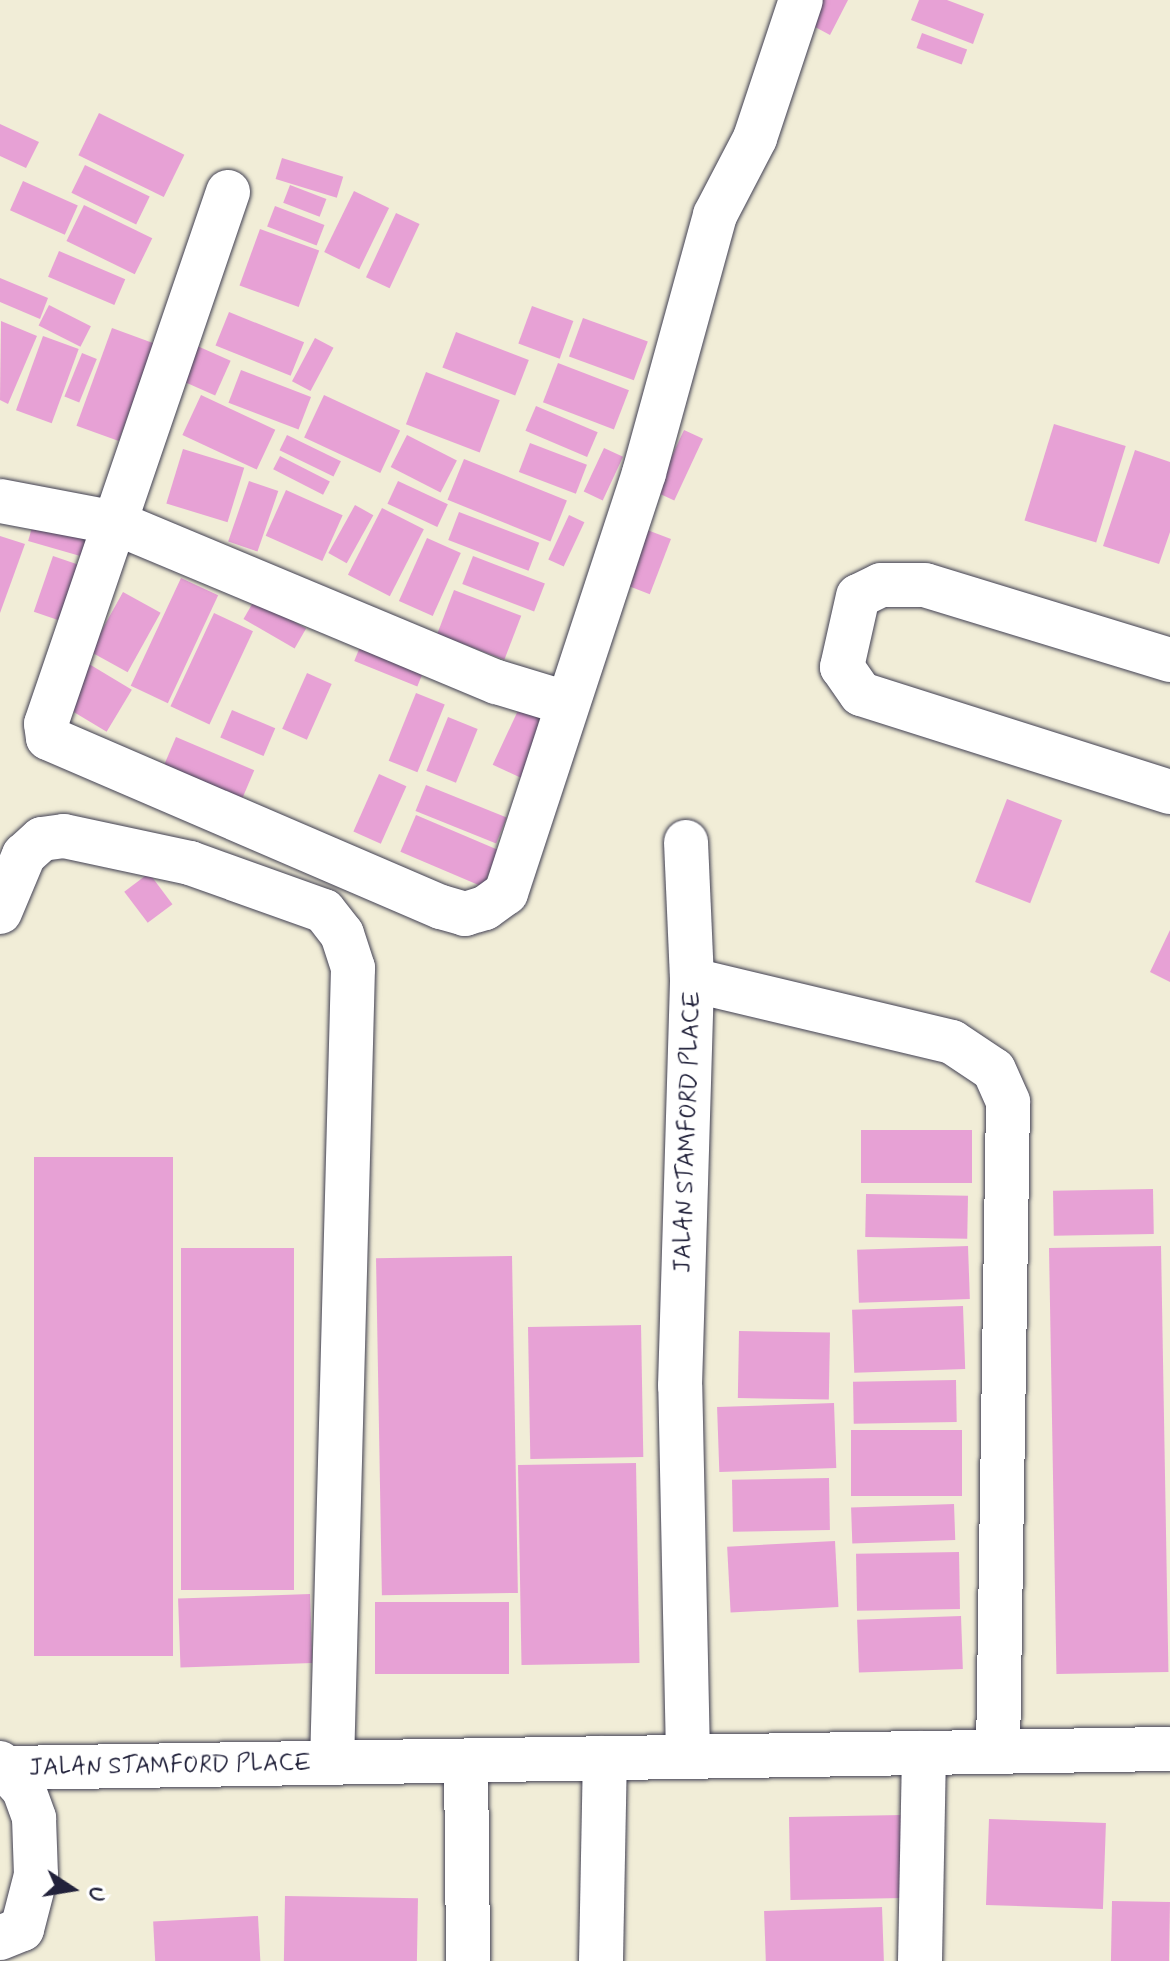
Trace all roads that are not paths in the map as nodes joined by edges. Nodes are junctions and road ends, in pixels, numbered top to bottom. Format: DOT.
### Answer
graph roads {
  1 [pos="801,0"];
  2 [pos="228,192"];
  3 [pos="0,501"];
  4 [pos="116,523"];
  5 [pos="1170,660"];
  6 [pos="566,703"];
  7 [pos="1170,792"];
  8 [pos="686,842"];
  9 [pos="0,912"];
  10 [pos="692,980"];
  11 [pos="1170,1749"];
  12 [pos="998,1752"];
  13 [pos="924,1753"];
  14 [pos="688,1756"];
  15 [pos="605,1758"];
  16 [pos="466,1761"];
  17 [pos="332,1763"];
  18 [pos="4,1766"];
  19 [pos="17,1943"];
  20 [pos="468,1961"];
  21 [pos="601,1961"];
  22 [pos="920,1961"];
  1 -- 6 [label="street"];
  2 -- 4 [label="street"];
  3 -- 4 [label="street"];
  4 -- 6 [label="street"];
  4 -- 6 [label="street"];
  5 -- 7 [label="street"];
  8 -- 10 [label="street"];
  9 -- 17 [label="street, JALAN STAMFORD PLACE"];
  10 -- 12 [label="street, JALAN STAMFORD PLACE"];
  10 -- 14 [label="street, JALAN STAMFORD PLACE"];
  11 -- 12 [label="street, JALAN STAMFORD PLACE"];
  12 -- 13 [label="street, JALAN STAMFORD PLACE"];
  13 -- 14 [label="street, JALAN STAMFORD PLACE"];
  13 -- 22 [label="street"];
  14 -- 15 [label="street, JALAN STAMFORD PLACE"];
  15 -- 16 [label="street, JALAN STAMFORD PLACE"];
  15 -- 21 [label="street"];
  16 -- 17 [label="street, JALAN STAMFORD PLACE"];
  16 -- 20 [label="street"];
  17 -- 18 [label="street, JALAN STAMFORD PLACE"];
  18 -- 19 [label="street, JALAN STAMFORD PLACE"];
}
